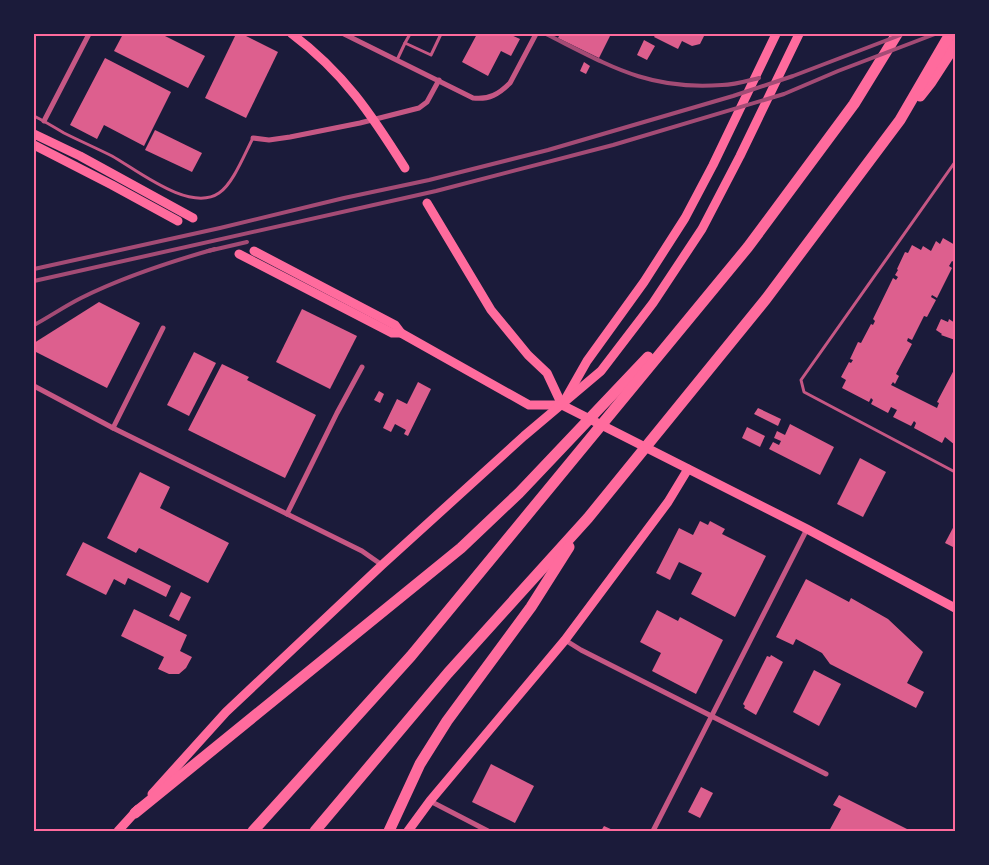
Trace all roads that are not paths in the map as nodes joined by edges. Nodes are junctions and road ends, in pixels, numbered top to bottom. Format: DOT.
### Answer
graph roads {
  1 [pos="89,34"];
  2 [pos="292,34"];
  3 [pos="344,34"];
  4 [pos="410,34"];
  5 [pos="441,34"];
  6 [pos="536,34"];
  7 [pos="776,34"];
  8 [pos="799,34"];
  9 [pos="897,34"];
  10 [pos="950,34"];
  11 [pos="405,43"];
  12 [pos="955,45"];
  13 [pos="397,60"];
  14 [pos="439,80"];
  15 [pos="34,116"];
  16 [pos="900,120"];
  17 [pos="44,121"];
  18 [pos="34,134"];
  19 [pos="254,138"];
  20 [pos="34,145"];
  21 [pos="955,162"];
  22 [pos="406,168"];
  23 [pos="427,203"];
  24 [pos="193,218"];
  25 [pos="178,221"];
  26 [pos="254,251"];
  27 [pos="239,254"];
  28 [pos="715,287"];
  29 [pos="163,328"];
  30 [pos="401,333"];
  31 [pos="362,367"];
  32 [pos="34,386"];
  33 [pos="562,405"];
  34 [pos="113,428"];
  35 [pos="688,469"];
  36 [pos="955,472"];
  37 [pos="287,514"];
  38 [pos="588,518"];
  39 [pos="807,529"];
  40 [pos="382,565"];
  41 [pos="955,608"];
  42 [pos="565,640"];
  43 [pos="711,716"];
  44 [pos="826,774"];
  45 [pos="430,801"];
  46 [pos="135,813"];
  47 [pos="118,831"];
  48 [pos="253,831"];
  49 [pos="315,831"];
  50 [pos="389,831"];
  51 [pos="408,831"];
  52 [pos="488,831"];
  53 [pos="653,831"];
  1 -- 17 [label="street"];
  2 -- 22 [label="main road"];
  3 -- 13 [label="street"];
  4 -- 11 [label="lane"];
  5 -- 11 [label="lane"];
  6 -- 14 [label="street"];
  7 -- 33 [label="main road"];
  8 -- 33 [label="main road"];
  9 -- 28 [label="highway"];
  10 -- 16 [label="highway"];
  11 -- 13 [label="lane"];
  12 -- 16 [label="highway"];
  13 -- 14 [label="street"];
  14 -- 19 [label="street"];
  15 -- 17 [label="lane"];
  16 -- 38 [label="highway"];
  17 -- 19 [label="lane"];
  18 -- 24 [label="main road"];
  20 -- 25 [label="main road"];
  21 -- 36 [label="lane"];
  23 -- 33 [label="main road"];
  26 -- 30 [label="main road"];
  27 -- 30 [label="main road"];
  28 -- 46 [label="highway"];
  28 -- 48 [label="highway"];
  29 -- 34 [label="street"];
  30 -- 33 [label="main road"];
  31 -- 37 [label="street"];
  32 -- 34 [label="street"];
  33 -- 35 [label="main road"];
  33 -- 40 [label="main road"];
  34 -- 37 [label="street"];
  35 -- 39 [label="main road"];
  35 -- 42 [label="main road"];
  37 -- 40 [label="street"];
  38 -- 49 [label="highway"];
  38 -- 50 [label="highway"];
  39 -- 41 [label="main road"];
  39 -- 43 [label="street"];
  40 -- 46 [label="main road"];
  42 -- 43 [label="street"];
  42 -- 45 [label="main road"];
  43 -- 44 [label="street"];
  43 -- 53 [label="street"];
  45 -- 51 [label="main road"];
  45 -- 52 [label="street"];
  46 -- 47 [label="main road"];
}
